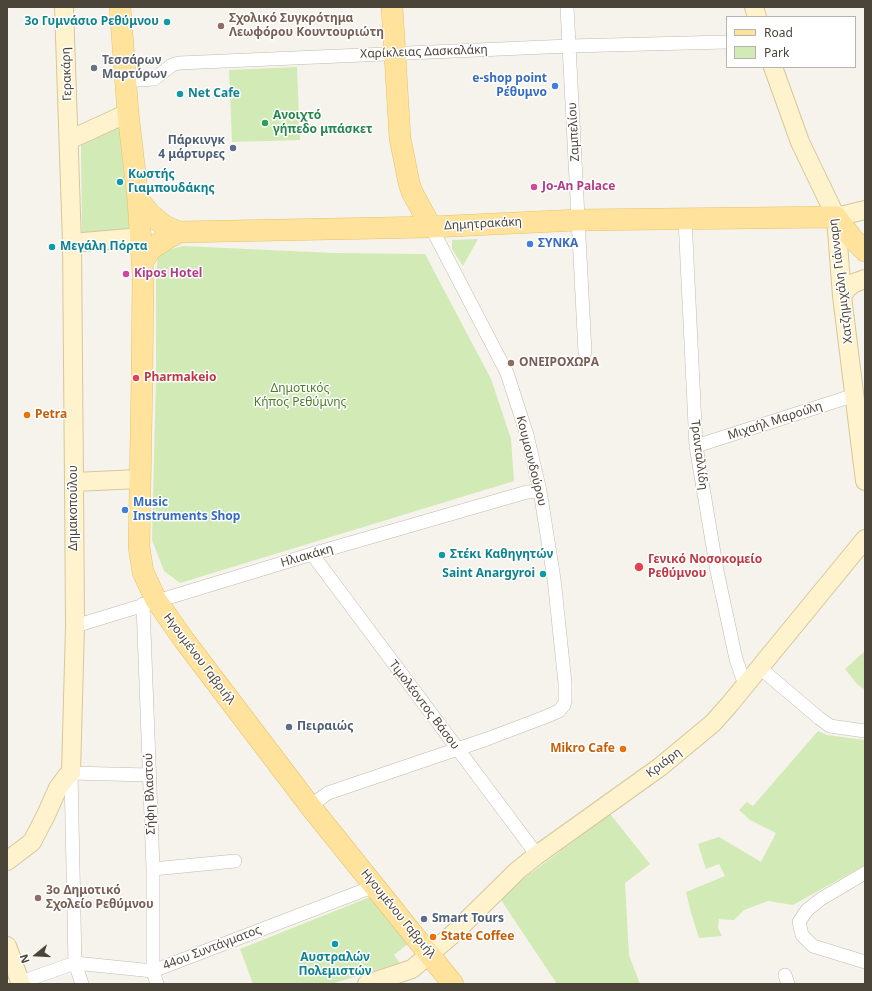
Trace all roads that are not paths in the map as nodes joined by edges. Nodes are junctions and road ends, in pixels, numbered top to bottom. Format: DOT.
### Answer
graph roads {
  1 [pos="64,7"];
  2 [pos="120,7"];
  3 [pos="392,7"];
  4 [pos="567,7"];
  5 [pos="726,42"];
  6 [pos="569,46"];
  7 [pos="395,53"];
  8 [pos="773,68"];
  9 [pos="125,81"];
  10 [pos="128,113"];
  11 [pos="69,140"];
  12 [pos="138,199"];
  13 [pos="865,210"];
  14 [pos="836,218"];
  15 [pos="685,219"];
  16 [pos="578,220"];
  17 [pos="431,227"];
  18 [pos="180,232"];
  19 [pos="141,237"];
  20 [pos="72,243"];
  21 [pos="865,251"];
  22 [pos="142,263"];
  23 [pos="865,279"];
  24 [pos="842,296"];
  25 [pos="585,352"];
  26 [pos="855,396"];
  27 [pos="696,446"];
  28 [pos="140,479"];
  29 [pos="865,481"];
  30 [pos="74,482"];
  31 [pos="540,491"];
  32 [pos="865,539"];
  33 [pos="312,554"];
  34 [pos="149,602"];
  35 [pos="74,626"];
  36 [pos="760,668"];
  37 [pos="745,685"];
  38 [pos="865,731"];
  39 [pos="457,749"];
  40 [pos="71,773"];
  41 [pos="149,775"];
  42 [pos="310,806"];
  43 [pos="537,855"];
  44 [pos="7,861"];
  45 [pos="235,861"];
  46 [pos="153,869"];
  47 [pos="865,873"];
  48 [pos="375,886"];
  49 [pos="7,946"];
  50 [pos="430,954"];
  51 [pos="865,962"];
  52 [pos="75,963"];
  53 [pos="153,971"];
  54 [pos="21,983"];
  55 [pos="82,984"];
  56 [pos="157,984"];
  57 [pos="367,984"];
  58 [pos="453,984"];
  1 -- 11 [label="street, Γερακάρη"];
  2 -- 9 [label="main road"];
  3 -- 7 [label="main road"];
  4 -- 6 [label="street, Ζαμπελίου"];
  5 -- 6 [label="street, Χαρίκλειας Δασκαλάκη"];
  6 -- 7 [label="street, Χαρίκλειας Δασκαλάκη"];
  6 -- 16 [label="street, Ζαμπελίου"];
  7 -- 9 [label="street, Χαρίκλειας Δασκαλάκη"];
  7 -- 17 [label="main road"];
  8 -- 14 [label="street, Χατζημιχάλη Γιάνναρη"];
  9 -- 10 [label="main road"];
  10 -- 11 [label="street"];
  10 -- 12 [label="main road"];
  11 -- 20 [label="street"];
  12 -- 18 [label="main road"];
  12 -- 19 [label="main road"];
  13 -- 14 [label="street"];
  14 -- 15 [label="main road, Δημητρακάκη"];
  14 -- 21 [label="main road"];
  14 -- 24 [label="street, Χατζημιχάλη Γιάνναρη"];
  15 -- 16 [label="main road, Δημητρακάκη"];
  15 -- 27 [label="street, Τρανταλλίδη"];
  16 -- 17 [label="main road, Δημητρακάκη"];
  16 -- 25 [label="street, Ζαμπελίου"];
  17 -- 18 [label="main road, Δημητρακάκη"];
  17 -- 31 [label="street, Κουμουνδούρου"];
  18 -- 22 [label="main road, Δημητρακάκη"];
  19 -- 20 [label="street"];
  19 -- 22 [label="main road, Ηγουμένου Γαβριήλ"];
  20 -- 30 [label="street, Δημακοπούλου"];
  22 -- 28 [label="main road, Ηγουμένου Γαβριήλ"];
  23 -- 24 [label="street"];
  24 -- 26 [label="street, Χατζημιχάλη Γιάνναρη"];
  26 -- 27 [label="street, Μιχαήλ Μαρούλη"];
  26 -- 29 [label="street, Χατζημιχάλη Γιάνναρη"];
  27 -- 37 [label="street, Τρανταλλίδη"];
  28 -- 30 [label="street"];
  28 -- 34 [label="main road, Ηγουμένου Γαβριήλ"];
  30 -- 35 [label="street, Δημακοπούλου"];
  31 -- 33 [label="street, Ηλιακάκη"];
  31 -- 39 [label="street, Κουμουνδούρου"];
  32 -- 36 [label="street, Κριάρη"];
  33 -- 34 [label="street, Ηλιακάκη"];
  33 -- 39 [label="street, Τιμολέοντος Βάσου"];
  34 -- 35 [label="street, Ηλιακάκη"];
  34 -- 41 [label="street, Σήφη Βλαστού"];
  34 -- 42 [label="main road, Ηγουμένου Γαβριήλ"];
  35 -- 40 [label="street, Δημακοπούλου"];
  36 -- 37 [label="street, Κριάρη"];
  36 -- 38 [label="street"];
  37 -- 43 [label="street, Κριάρη"];
  39 -- 42 [label="street"];
  39 -- 43 [label="street, Τιμολέοντος Βάσου"];
  40 -- 41 [label="street"];
  40 -- 44 [label="street"];
  40 -- 52 [label="street"];
  41 -- 46 [label="street, Σήφη Βλαστού"];
  42 -- 48 [label="main road, Ηγουμένου Γαβριήλ"];
  43 -- 50 [label="street, Κριάρη"];
  45 -- 46 [label="street"];
  46 -- 53 [label="street, Σήφη Βλαστού"];
  47 -- 51 [label="street"];
  48 -- 50 [label="main road, Ηγουμένου Γαβριήλ"];
  48 -- 53 [label="street, 44ου Συντάγματος"];
  49 -- 54 [label="street"];
  50 -- 57 [label="street, Κριάρη"];
  50 -- 58 [label="main road, Ηγουμένου Γαβριήλ"];
  52 -- 53 [label="street, 44ου Συντάγματος"];
  52 -- 54 [label="street, 44ου Συντάγματος"];
  52 -- 55 [label="street"];
  53 -- 56 [label="street, Σήφη Βλαστού"];
}
